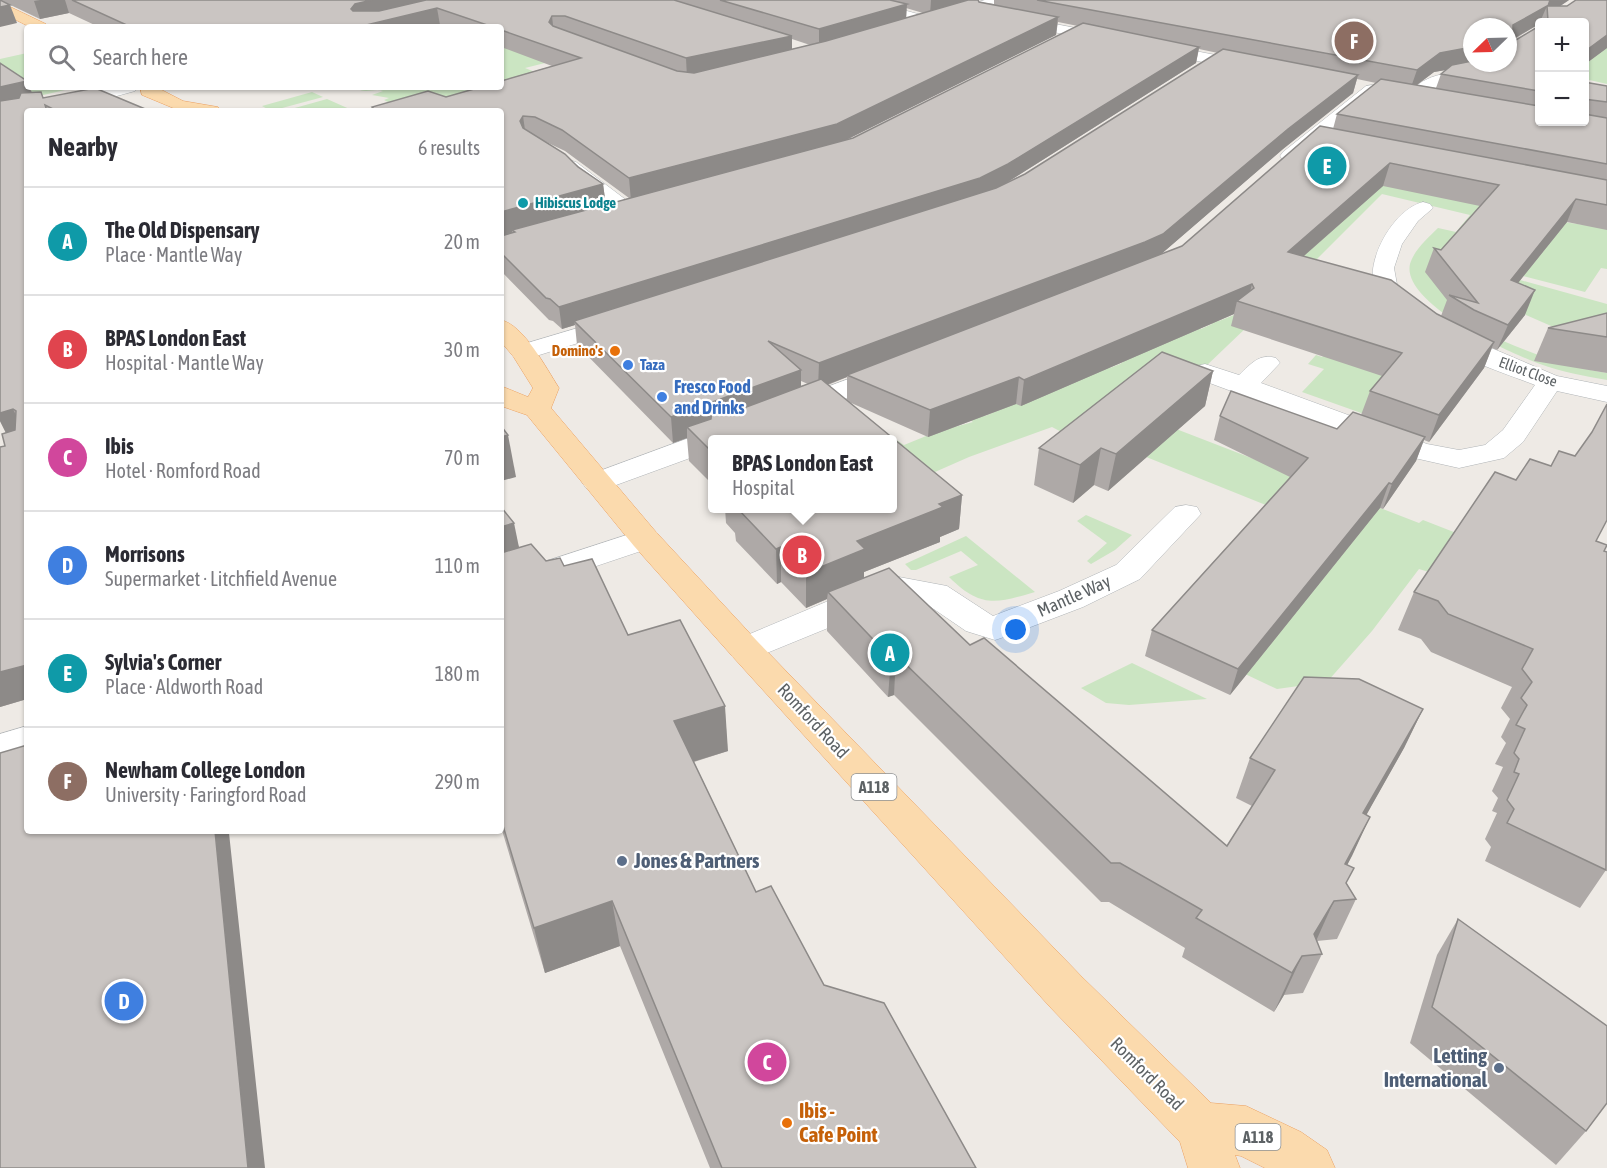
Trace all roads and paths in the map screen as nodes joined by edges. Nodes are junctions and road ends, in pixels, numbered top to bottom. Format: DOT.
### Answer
graph roads {
  1 [pos="850,0"];
  2 [pos="1001,0"];
  3 [pos="0,6"];
  4 [pos="983,14"];
  5 [pos="928,21"];
  6 [pos="35,24"];
  7 [pos="905,28"];
  8 [pos="1077,33"];
  9 [pos="1053,45"];
  10 [pos="1216,60"];
  11 [pos="1272,70"];
  12 [pos="1475,72"];
  13 [pos="1192,75"];
  14 [pos="1349,86"];
  15 [pos="118,90"];
  16 [pos="148,90"];
  17 [pos="187,90"];
  18 [pos="1372,90"];
  19 [pos="1414,98"];
  20 [pos="1435,102"];
  21 [pos="40,108"];
  22 [pos="197,108"];
  23 [pos="209,108"];
  24 [pos="24,111"];
  25 [pos="0,116"];
  26 [pos="1310,139"];
  27 [pos="1338,145"];
  28 [pos="550,154"];
  29 [pos="1274,171"];
  30 [pos="1423,208"];
  31 [pos="608,216"];
  32 [pos="637,317"];
  33 [pos="504,330"];
  34 [pos="523,352"];
  35 [pos="914,363"];
  36 [pos="1267,363"];
  37 [pos="1205,372"];
  38 [pos="1550,381"];
  39 [pos="1243,386"];
  40 [pos="1607,394"];
  41 [pos="504,398"];
  42 [pos="537,409"];
  43 [pos="726,435"];
  44 [pos="708,442"];
  45 [pos="597,483"];
  46 [pos="1186,514"];
  47 [pos="645,539"];
  48 [pos="504,586"];
  49 [pos="745,649"];
  50 [pos="24,741"];
  51 [pos="0,748"];
  52 [pos="1207,1148"];
  53 [pos="1309,1168"];
  1 -- 5 [label="street"];
  2 -- 5 [label="street"];
  3 -- 6 [label="main road"];
  4 -- 8 [label="street"];
  5 -- 7 [label="street"];
  8 -- 9 [label="street"];
  8 -- 10 [label="street"];
  10 -- 11 [label="street"];
  10 -- 13 [label="street"];
  12 -- 19 [label="street"];
  14 -- 18 [label="street"];
  15 -- 21 [label="street"];
  16 -- 22 [label="main road"];
  17 -- 23 [label="main road"];
  18 -- 19 [label="street"];
  18 -- 26 [label="street"];
  19 -- 20 [label="street"];
  24 -- 25 [label="street"];
  26 -- 27 [label="street"];
  26 -- 29 [label="street"];
  28 -- 31 [label="street"];
  30 -- 38 [label="street, Elliot Close"];
  32 -- 34 [label="street"];
  33 -- 34 [label="main road"];
  34 -- 42 [label="main road"];
  35 -- 43 [label="street"];
  36 -- 39 [label="street"];
  37 -- 39 [label="street"];
  38 -- 39 [label="street"];
  38 -- 40 [label="street, Elliot Close"];
  41 -- 42 [label="main road"];
  42 -- 45 [label="main road, Romford Road / A118"];
  44 -- 45 [label="street"];
  45 -- 47 [label="main road, Romford Road / A118"];
  46 -- 49 [label="street, Mantle Way"];
  47 -- 48 [label="street"];
  47 -- 49 [label="main road, Romford Road / A118"];
  49 -- 52 [label="main road, Romford Road / A118"];
  50 -- 51 [label="street"];
  52 -- 53 [label="main road, Romford Road / A118"];
}
